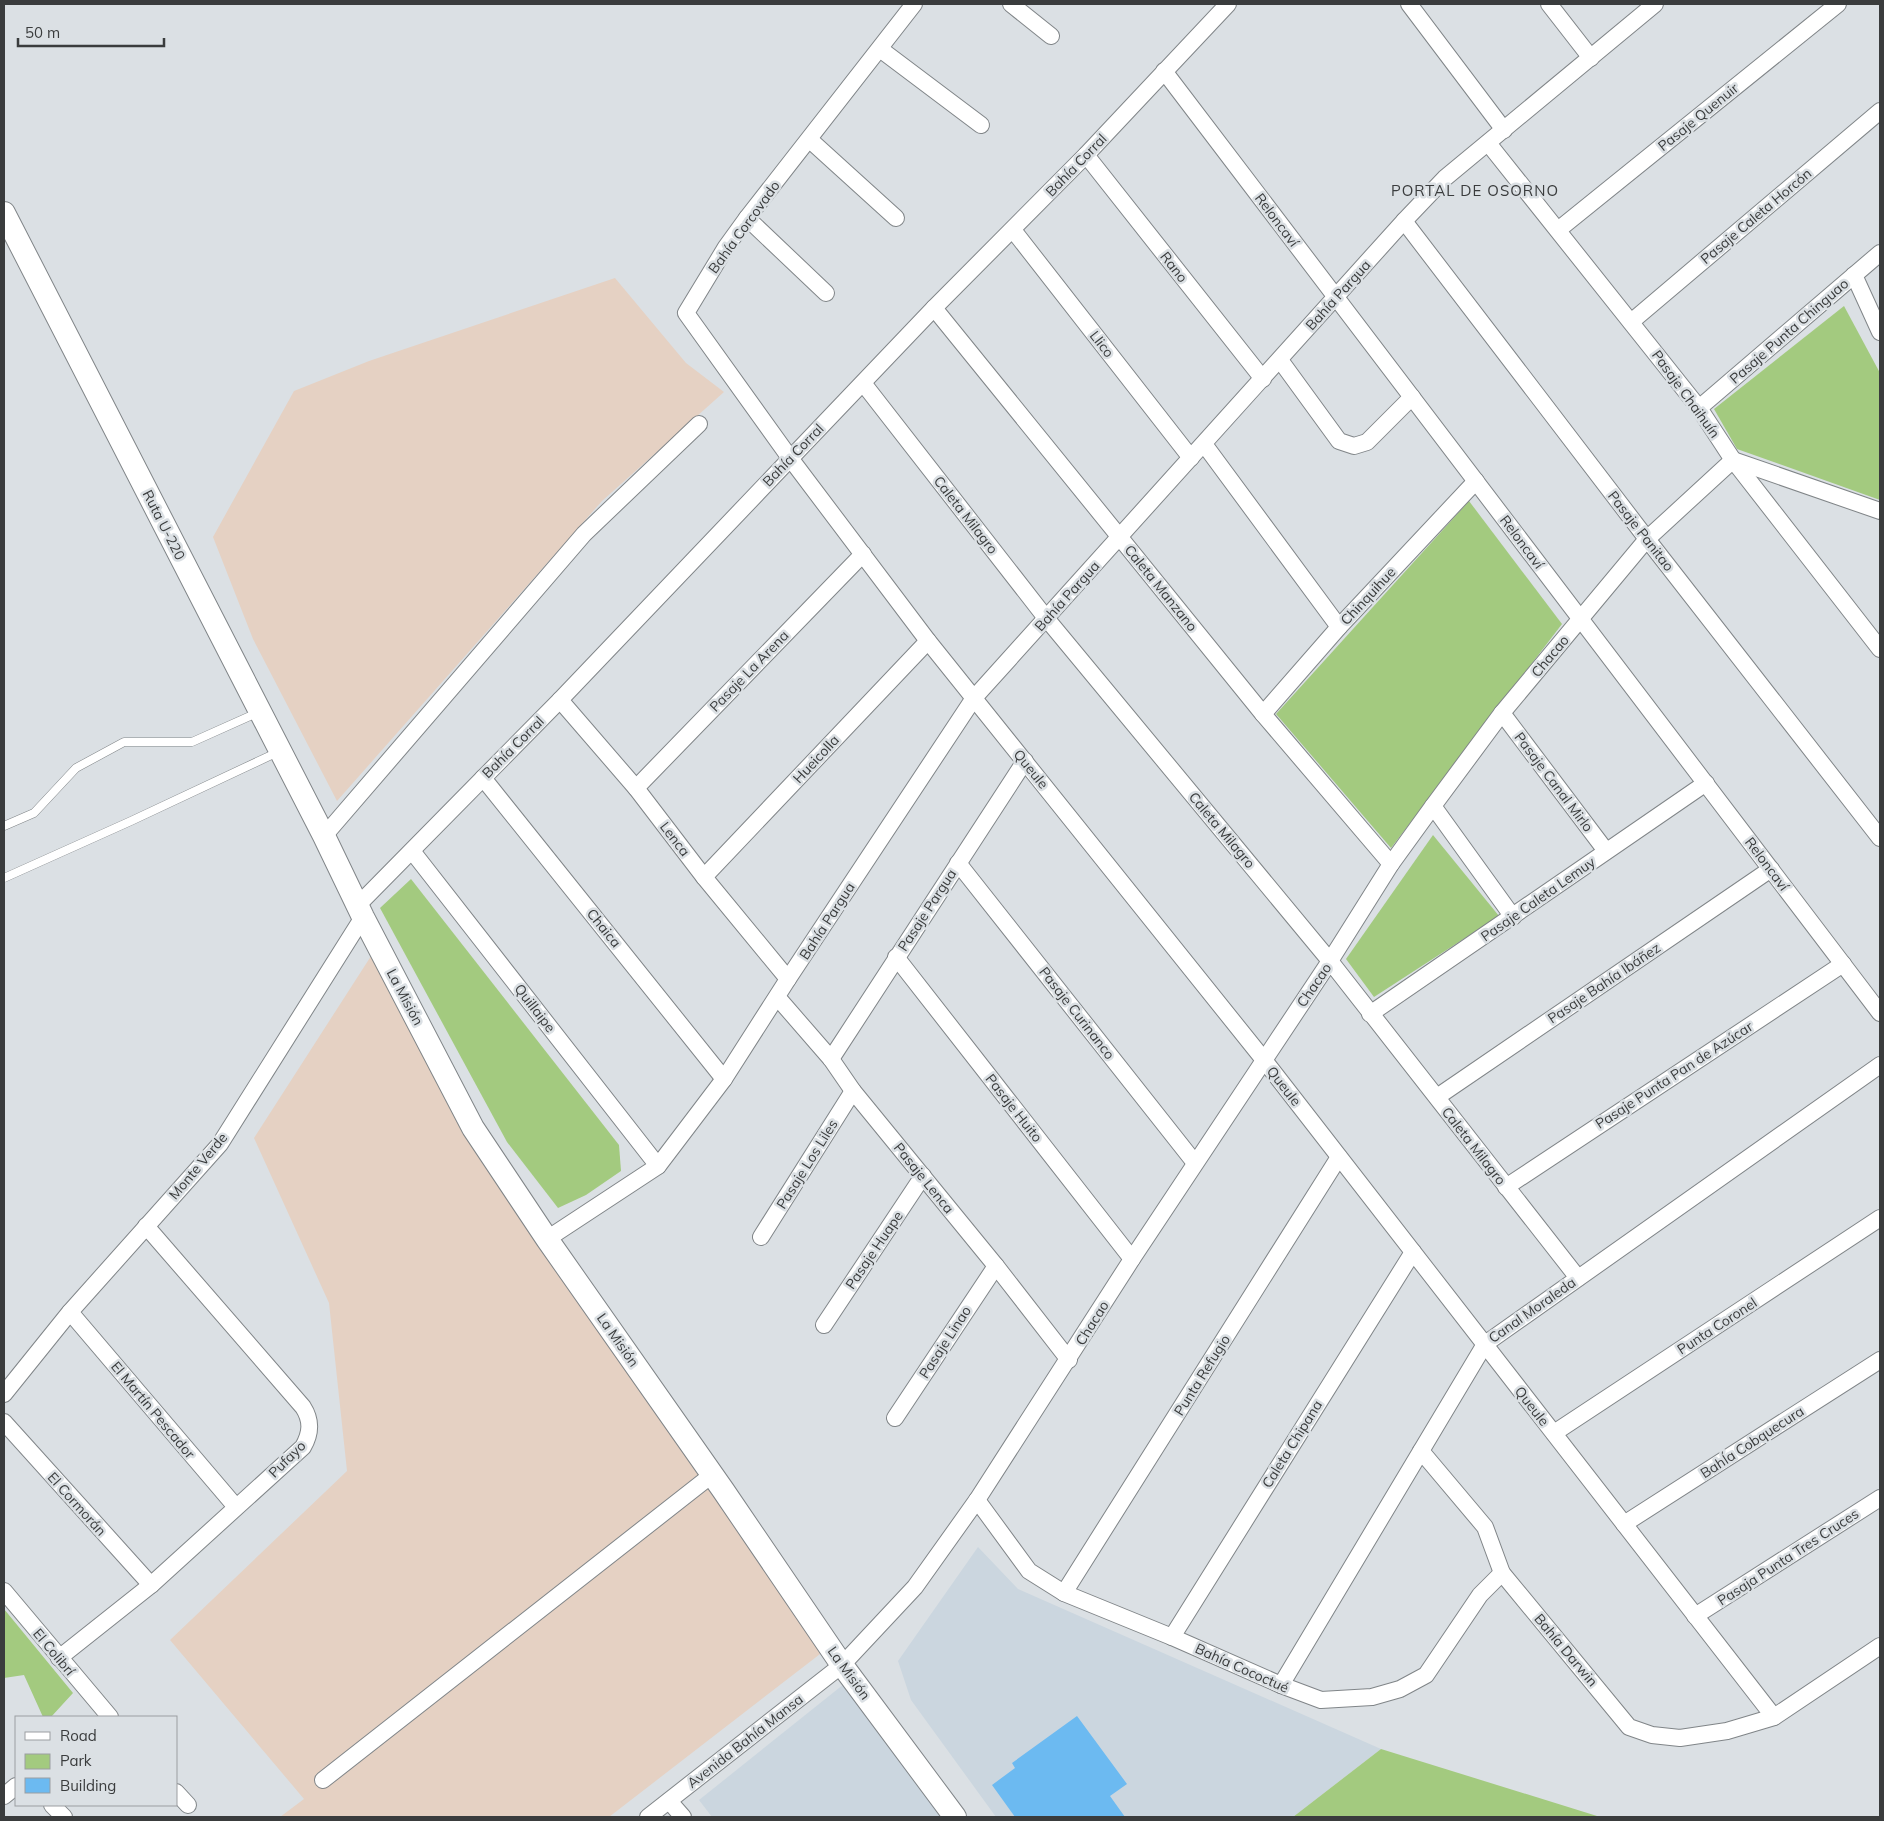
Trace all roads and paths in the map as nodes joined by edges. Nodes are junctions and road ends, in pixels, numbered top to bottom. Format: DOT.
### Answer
graph roads {
  1 [pos="914,4"];
  2 [pos="1011,4"];
  3 [pos="1228,4"];
  4 [pos="1409,4"];
  5 [pos="1549,4"];
  6 [pos="1655,4"];
  7 [pos="1838,4"];
  8 [pos="1051,36"];
  9 [pos="880,49"];
  10 [pos="1591,58"];
  11 [pos="1164,71"];
  12 [pos="1880,110"];
  13 [pos="981,125"];
  14 [pos="1504,130"];
  15 [pos="810,140"];
  16 [pos="1488,143"];
  17 [pos="1086,155"];
  18 [pos="4,213"];
  19 [pos="747,218"];
  20 [pos="896,218"];
  21 [pos="1404,221"];
  22 [pos="1013,230"];
  23 [pos="1558,230"];
  24 [pos="1880,253"];
  25 [pos="1854,275"];
  26 [pos="826,293"];
  27 [pos="1336,298"];
  28 [pos="934,308"];
  29 [pos="1631,322"];
  30 [pos="1880,332"];
  31 [pos="1280,360"];
  32 [pos="1263,379"];
  33 [pos="863,383"];
  34 [pos="1412,397"];
  35 [pos="1699,408"];
  36 [pos="699,424"];
  37 [pos="1204,444"];
  38 [pos="790,458"];
  39 [pos="1191,458"];
  40 [pos="1733,460"];
  41 [pos="1476,481"];
  42 [pos="1880,511"];
  43 [pos="1120,537"];
  44 [pos="1647,540"];
  45 [pos="863,554"];
  46 [pos="1046,618"];
  47 [pos="1581,619"];
  48 [pos="1339,628"];
  49 [pos="928,641"];
  50 [pos="1880,649"];
  51 [pos="974,698"];
  52 [pos="560,700"];
  53 [pos="260,712"];
  54 [pos="1502,713"];
  55 [pos="1263,714"];
  56 [pos="280,751"];
  57 [pos="1025,761"];
  58 [pos="483,778"];
  59 [pos="1706,784"];
  60 [pos="636,788"];
  61 [pos="1433,806"];
  62 [pos="4,826"];
  63 [pos="324,836"];
  64 [pos="1880,838"];
  65 [pos="412,851"];
  66 [pos="1606,851"];
  67 [pos="958,863"];
  68 [pos="1392,864"];
  69 [pos="1771,869"];
  70 [pos="704,877"];
  71 [pos="4,878"];
  72 [pos="360,911"];
  73 [pos="1513,917"];
  74 [pos="896,957"];
  75 [pos="1330,960"];
  76 [pos="1843,964"];
  77 [pos="788,979"];
  78 [pos="778,998"];
  79 [pos="1880,1013"];
  80 [pos="1370,1014"];
  81 [pos="831,1059"];
  82 [pos="1264,1060"];
  83 [pos="1880,1065"];
  84 [pos="724,1079"];
  85 [pos="853,1091"];
  86 [pos="1437,1097"];
  87 [pos="1339,1157"];
  88 [pos="1195,1163"];
  89 [pos="658,1166"];
  90 [pos="923,1176"];
  91 [pos="1506,1187"];
  92 [pos="1880,1218"];
  93 [pos="146,1226"];
  94 [pos="761,1237"];
  95 [pos="547,1238"];
  96 [pos="1413,1252"];
  97 [pos="1132,1259"];
  98 [pos="996,1266"];
  99 [pos="1578,1278"];
  100 [pos="70,1312"];
  101 [pos="824,1325"];
  102 [pos="1484,1344"];
  103 [pos="1069,1360"];
  104 [pos="1880,1360"];
  105 [pos="4,1394"];
  106 [pos="895,1418"];
  107 [pos="4,1422"];
  108 [pos="1554,1433"];
  109 [pos="1421,1452"];
  110 [pos="713,1474"];
  111 [pos="1880,1498"];
  112 [pos="977,1500"];
  113 [pos="236,1508"];
  114 [pos="1624,1524"];
  115 [pos="1502,1574"];
  116 [pos="150,1586"];
  117 [pos="4,1591"];
  118 [pos="1064,1593"];
  119 [pos="1695,1616"];
  120 [pos="1172,1637"];
  121 [pos="1880,1646"];
  122 [pos="59,1658"];
  123 [pos="842,1665"];
  124 [pos="1281,1686"];
  125 [pos="105,1715"];
  126 [pos="1774,1717"];
  127 [pos="323,1780"];
  128 [pos="15,1787"];
  129 [pos="178,1794"];
  130 [pos="4,1796"];
  131 [pos="669,1801"];
  132 [pos="188,1805"];
  133 [pos="53,1806"];
  134 [pos="64,1817"];
  135 [pos="648,1817"];
  136 [pos="683,1817"];
  137 [pos="956,1817"];
  1 -- 9 [label="street, Bahía Corcovado"];
  2 -- 8 [label="street"];
  3 -- 11 [label="street, Bahía Corral"];
  4 -- 14 [label="street"];
  5 -- 10 [label="street"];
  6 -- 10 [label="street, Bahía Pargua"];
  7 -- 23 [label="street, Pasaje Quenuir"];
  9 -- 13 [label="street"];
  9 -- 15 [label="street, Bahía Corcovado"];
  10 -- 14 [label="street, Bahía Pargua"];
  11 -- 17 [label="street, Bahía Corral"];
  11 -- 27 [label="street, Reloncaví"];
  12 -- 29 [label="street, Pasaje Caleta Horcón"];
  14 -- 16 [label="street, Bahía Pargua"];
  15 -- 19 [label="street, Bahía Corcovado"];
  15 -- 20 [label="street"];
  16 -- 21 [label="street, Bahía Pargua"];
  16 -- 23 [label="street, Pasaje Chaihuín"];
  17 -- 22 [label="street, Bahía Corral"];
  17 -- 32 [label="street, Rano"];
  18 -- 53 [label="street, Ruta U-220"];
  19 -- 26 [label="street"];
  19 -- 38 [label="street, Bahía Corcovado"];
  21 -- 27 [label="street, Bahía Pargua"];
  21 -- 44 [label="street, Pasaje Panitao"];
  22 -- 28 [label="street, Bahía Corral"];
  22 -- 39 [label="street, Llico"];
  23 -- 29 [label="street, Pasaje Chaihuín"];
  24 -- 25 [label="street, Pasaje Punta Chinguao"];
  25 -- 30 [label="street"];
  25 -- 35 [label="street, Pasaje Punta Chinguao"];
  27 -- 31 [label="street, Bahía Pargua"];
  27 -- 34 [label="street, Reloncaví"];
  28 -- 33 [label="street, Bahía Corral"];
  28 -- 43 [label="street, Caleta Manzano"];
  29 -- 35 [label="street, Pasaje Chaihuín"];
  31 -- 32 [label="street, Bahía Pargua"];
  31 -- 34 [label="street"];
  32 -- 37 [label="street, Bahía Pargua"];
  33 -- 38 [label="street, Bahía Corral"];
  33 -- 46 [label="street, Caleta Milagro"];
  34 -- 41 [label="street, Reloncaví"];
  35 -- 40 [label="street, Pasaje Chaihuín"];
  36 -- 63 [label="street"];
  37 -- 39 [label="street, Bahía Pargua"];
  37 -- 48 [label="street"];
  38 -- 45 [label="street, Queule"];
  38 -- 52 [label="street, Bahía Corral"];
  39 -- 43 [label="street, Bahía Pargua"];
  40 -- 42 [label="street"];
  40 -- 44 [label="street, Chacao"];
  40 -- 50 [label="street, Pasaje Chaihuín"];
  41 -- 47 [label="street, Reloncaví"];
  41 -- 48 [label="street, Chinquihue"];
  43 -- 46 [label="street, Bahía Pargua"];
  43 -- 55 [label="street, Caleta Manzano"];
  44 -- 47 [label="street, Chacao"];
  44 -- 64 [label="street, Pasaje Panitao"];
  45 -- 49 [label="street, Queule"];
  45 -- 60 [label="street, Pasaje La Arena"];
  46 -- 51 [label="street, Bahía Pargua"];
  46 -- 75 [label="street, Caleta Milagro"];
  47 -- 54 [label="street, Chacao"];
  47 -- 59 [label="street, Reloncaví"];
  48 -- 55 [label="street, Chinquihue"];
  49 -- 51 [label="street, Queule"];
  49 -- 70 [label="street, Hueicolla"];
  51 -- 57 [label="street, Queule"];
  51 -- 77 [label="street, Bahía Pargua"];
  52 -- 58 [label="street, Bahía Corral"];
  52 -- 60 [label="street, Lenca"];
  53 -- 56 [label="street, Ruta U-220"];
  53 -- 62 [label="lane"];
  54 -- 61 [label="street, Chacao"];
  54 -- 66 [label="street, Pasaje Canal Mirlo"];
  55 -- 68 [label="street, Caleta Manzano"];
  56 -- 63 [label="street, Ruta U-220"];
  56 -- 71 [label="lane"];
  57 -- 67 [label="street, Pasaje Pargua"];
  57 -- 82 [label="street, Queule"];
  58 -- 65 [label="street, Bahía Corral"];
  58 -- 84 [label="street, Chaica"];
  59 -- 66 [label="street, Pasaje Caleta Lemuy"];
  59 -- 69 [label="street, Reloncaví"];
  60 -- 70 [label="street, Lenca"];
  61 -- 68 [label="street, Chacao"];
  61 -- 73 [label="street"];
  63 -- 72 [label="street, La Misión"];
  65 -- 72 [label="street, Bahía Corral"];
  65 -- 89 [label="street, Quillaipe"];
  66 -- 73 [label="street, Pasaje Caleta Lemuy"];
  67 -- 74 [label="street, Pasaje Pargua"];
  67 -- 88 [label="street, Pasaje Curinanco"];
  68 -- 75 [label="street, Chacao"];
  69 -- 76 [label="street, Reloncaví"];
  69 -- 86 [label="street, Pasaje Bahía Ibáñez"];
  70 -- 77 [label="street, Lenca"];
  72 -- 93 [label="street, Monte Verde"];
  72 -- 95 [label="street, La Misión"];
  73 -- 80 [label="street, Pasaje Caleta Lemuy"];
  74 -- 81 [label="street, Pasaje Pargua"];
  74 -- 97 [label="street, Pasaje Huito"];
  75 -- 80 [label="street, Caleta Milagro"];
  75 -- 82 [label="street, Chacao"];
  76 -- 79 [label="street, Reloncaví"];
  76 -- 91 [label="street, Pasaje Punta Pan de Azúcar"];
  77 -- 78 [label="street, Bahía Pargua"];
  78 -- 81 [label="street, Pasaje Lenca"];
  78 -- 84 [label="street, Bahía Pargua"];
  80 -- 86 [label="street, Caleta Milagro"];
  81 -- 85 [label="street, Pasaje Lenca"];
  82 -- 87 [label="street, Queule"];
  82 -- 88 [label="street, Chacao"];
  83 -- 99 [label="street, Canal Moraleda"];
  84 -- 89 [label="street, Bahía Pargua"];
  85 -- 90 [label="street, Pasaje Lenca"];
  85 -- 94 [label="street, Pasaje Los Liles"];
  86 -- 91 [label="street, Caleta Milagro"];
  87 -- 96 [label="street, Queule"];
  87 -- 118 [label="street, Punta Refugio"];
  88 -- 97 [label="street, Chacao"];
  89 -- 95 [label="street, Bahía Pargua"];
  90 -- 98 [label="street, Pasaje Lenca"];
  90 -- 101 [label="street, Pasaje Huape"];
  91 -- 99 [label="street, Caleta Milagro"];
  92 -- 108 [label="street, Punta Coronel"];
  93 -- 100 [label="street, Monte Verde"];
  93 -- 113 [label="street, Pufayo"];
  95 -- 110 [label="street, La Misión"];
  96 -- 102 [label="street, Queule"];
  96 -- 120 [label="street, Caleta Chipana"];
  97 -- 103 [label="street, Chacao"];
  98 -- 103 [label="street, Pasaje Lenca"];
  98 -- 106 [label="street, Pasaje Linao"];
  99 -- 102 [label="street, Canal Moraleda"];
  100 -- 105 [label="street, Monte Verde"];
  100 -- 113 [label="street, El Martín Pescador"];
  102 -- 108 [label="street, Queule"];
  102 -- 109 [label="street, Canal Moraleda"];
  103 -- 112 [label="street, Chacao"];
  104 -- 114 [label="street, BahÍa Cobquecura"];
  107 -- 116 [label="street, El Cormorán"];
  108 -- 114 [label="street, Queule"];
  109 -- 115 [label="street, Bahía Darwin"];
  109 -- 124 [label="street, Canal Moraleda"];
  110 -- 123 [label="street, La Misión"];
  110 -- 127 [label="street"];
  111 -- 119 [label="street, Pasaja Punta Tres Cruces"];
  112 -- 118 [label="street, Bahía Cococtué"];
  112 -- 123 [label="street, Chacao"];
  113 -- 116 [label="street, Pufayo"];
  114 -- 119 [label="street, Queule"];
  115 -- 124 [label="street, Bahía Cococtué"];
  115 -- 126 [label="street, Bahía Darwin"];
  116 -- 122 [label="street, Pufayo"];
  117 -- 122 [label="street, El Colibrí"];
  118 -- 120 [label="street, Bahía Cococtué"];
  119 -- 126 [label="street, Queule"];
  120 -- 124 [label="street, Bahía Cococtué"];
  121 -- 126 [label="street, Bahía Darwin"];
  122 -- 125 [label="street, El Colibrí"];
  123 -- 131 [label="street, Avenida Bahía Mansa"];
  123 -- 137 [label="street, La Misión"];
  128 -- 130 [label="street"];
  129 -- 132 [label="street"];
  131 -- 135 [label="street, Avenida Bahía Mansa"];
  131 -- 136 [label="street"];
  133 -- 134 [label="street"];
}
